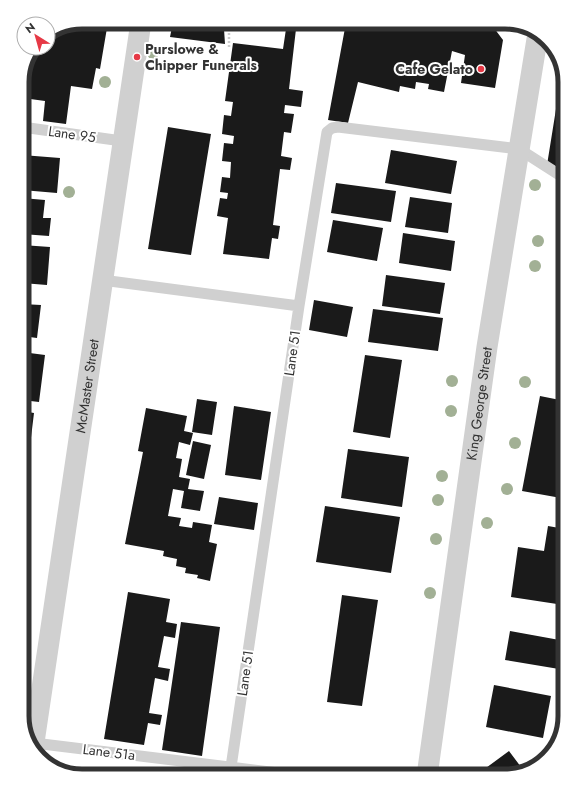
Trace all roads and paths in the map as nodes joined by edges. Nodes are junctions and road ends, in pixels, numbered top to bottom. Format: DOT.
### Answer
graph roads {
  1 [pos="140,29"];
  2 [pos="228,29"];
  3 [pos="537,40"];
  4 [pos="229,48"];
  5 [pos="29,128"];
  6 [pos="122,141"];
  7 [pos="519,149"];
  8 [pos="558,174"];
  9 [pos="102,280"];
  10 [pos="299,306"];
  11 [pos="35,740"];
  12 [pos="39,747"];
  13 [pos="231,767"];
  14 [pos="247,769"];
  15 [pos="428,769"];
  1 -- 6 [label="street, McMaster Street"];
  2 -- 4 [label="path"];
  3 -- 7 [label="street, King George Street"];
  5 -- 6 [label="lane, Lane 95"];
  6 -- 9 [label="street, McMaster Street"];
  7 -- 8 [label="lane"];
  7 -- 10 [label="lane, Lane 51"];
  7 -- 15 [label="street, King George Street"];
  9 -- 10 [label="lane"];
  9 -- 11 [label="street, McMaster Street"];
  10 -- 13 [label="lane, Lane 51"];
  12 -- 13 [label="lane, Lane 51a"];
  13 -- 14 [label="lane, Lane 51a"];
}
